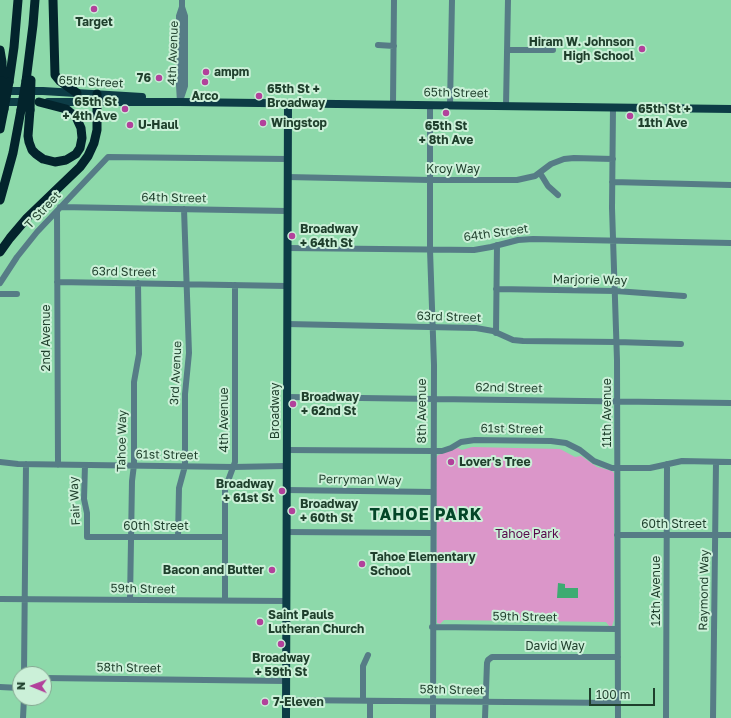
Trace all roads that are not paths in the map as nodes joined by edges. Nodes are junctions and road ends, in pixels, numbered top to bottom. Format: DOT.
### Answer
graph roads {
  1 [pos="18,0"];
  2 [pos="35,0"];
  3 [pos="53,0"];
  4 [pos="182,0"];
  5 [pos="394,0"];
  6 [pos="452,0"];
  7 [pos="508,0"];
  8 [pos="378,45"];
  9 [pos="394,46"];
  10 [pos="0,50"];
  11 [pos="507,50"];
  12 [pos="553,50"];
  13 [pos="5,81"];
  14 [pos="0,91"];
  15 [pos="77,93"];
  16 [pos="98,98"];
  17 [pos="39,102"];
  18 [pos="180,102"];
  19 [pos="288,103"];
  20 [pos="393,104"];
  21 [pos="430,105"];
  22 [pos="450,105"];
  23 [pos="1,106"];
  24 [pos="506,106"];
  25 [pos="613,107"];
  26 [pos="731,109"];
  27 [pos="25,110"];
  28 [pos="0,129"];
  29 [pos="288,159"];
  30 [pos="613,159"];
  31 [pos="540,173"];
  32 [pos="287,177"];
  33 [pos="430,180"];
  34 [pos="612,182"];
  35 [pos="731,184"];
  36 [pos="558,194"];
  37 [pos="0,200"];
  38 [pos="58,209"];
  39 [pos="184,209"];
  40 [pos="287,211"];
  41 [pos="613,240"];
  42 [pos="731,243"];
  43 [pos="497,246"];
  44 [pos="287,248"];
  45 [pos="430,250"];
  46 [pos="0,252"];
  47 [pos="57,282"];
  48 [pos="0,283"];
  49 [pos="138,283"];
  50 [pos="188,284"];
  51 [pos="236,285"];
  52 [pos="287,286"];
  53 [pos="496,290"];
  54 [pos="616,291"];
  55 [pos="0,294"];
  56 [pos="17,294"];
  57 [pos="684,296"];
  58 [pos="287,324"];
  59 [pos="432,327"];
  60 [pos="496,333"];
  61 [pos="617,342"];
  62 [pos="681,344"];
  63 [pos="287,397"];
  64 [pos="434,398"];
  65 [pos="618,401"];
  66 [pos="731,403"];
  67 [pos="286,450"];
  68 [pos="433,451"];
  69 [pos="0,462"];
  70 [pos="716,462"];
  71 [pos="731,462"];
  72 [pos="26,464"];
  73 [pos="668,464"];
  74 [pos="58,465"];
  75 [pos="85,465"];
  76 [pos="134,465"];
  77 [pos="185,466"];
  78 [pos="286,466"];
  79 [pos="233,467"];
  80 [pos="618,468"];
  81 [pos="286,490"];
  82 [pos="433,492"];
  83 [pos="286,532"];
  84 [pos="433,533"];
  85 [pos="667,534"];
  86 [pos="617,535"];
  87 [pos="716,535"];
  88 [pos="731,535"];
  89 [pos="87,536"];
  90 [pos="131,537"];
  91 [pos="178,537"];
  92 [pos="225,537"];
  93 [pos="0,599"];
  94 [pos="25,599"];
  95 [pos="130,600"];
  96 [pos="225,600"];
  97 [pos="286,601"];
  98 [pos="432,627"];
  99 [pos="618,629"];
  100 [pos="368,655"];
  101 [pos="618,658"];
  102 [pos="24,666"];
  103 [pos="52,678"];
  104 [pos="286,681"];
  105 [pos="0,688"];
  106 [pos="12,688"];
  107 [pos="286,700"];
  108 [pos="363,700"];
  109 [pos="370,701"];
  110 [pos="433,701"];
  111 [pos="485,701"];
  112 [pos="618,703"];
  113 [pos="24,706"];
  114 [pos="24,718"];
  115 [pos="286,718"];
  116 [pos="370,718"];
  117 [pos="433,718"];
  118 [pos="485,718"];
  119 [pos="618,718"];
  120 [pos="666,718"];
  121 [pos="713,718"];
  1 -- 13 [label="highway"];
  2 -- 27 [label="highway, bridge"];
  3 -- 15 [label="highway"];
  4 -- 18 [label="street, 4th Avenue"];
  5 -- 9 [label="street"];
  6 -- 22 [label="street"];
  7 -- 11 [label="street"];
  8 -- 9 [label="street"];
  9 -- 20 [label="street"];
  10 -- 13 [label="highway"];
  11 -- 12 [label="street"];
  11 -- 24 [label="street"];
  13 -- 23 [label="highway, bridge"];
  14 -- 15 [label="main road, 65th Street"];
  15 -- 16 [label="main road, 65th Street"];
  16 -- 17 [label="main road, 65th Street"];
  16 -- 18 [label="main road, 65th Street"];
  16 -- 46 [label="highway"];
  17 -- 23 [label="main road, 65th Street"];
  17 -- 27 [label="highway"];
  18 -- 19 [label="main road, 65th Street"];
  19 -- 20 [label="main road, 65th Street"];
  19 -- 29 [label="main road, Broadway"];
  20 -- 21 [label="main road, 65th Street"];
  21 -- 22 [label="main road, 65th Street"];
  21 -- 33 [label="street, 8th Avenue"];
  22 -- 24 [label="main road, 65th Street"];
  23 -- 28 [label="highway"];
  24 -- 25 [label="main road, 65th Street"];
  25 -- 26 [label="main road, 65th Street"];
  25 -- 30 [label="street, 11th Avenue"];
  27 -- 37 [label="highway"];
  29 -- 32 [label="main road, Broadway"];
  29 -- 38 [label="street, T Street"];
  30 -- 31 [label="street, Kroy Way"];
  30 -- 34 [label="street, 11th Avenue"];
  31 -- 33 [label="street, Kroy Way"];
  31 -- 36 [label="street"];
  32 -- 33 [label="street, Kroy Way"];
  32 -- 40 [label="main road, Broadway"];
  33 -- 45 [label="street, 8th Avenue"];
  34 -- 35 [label="street"];
  34 -- 41 [label="street, 11th Avenue"];
  38 -- 39 [label="street, 64th Street"];
  38 -- 47 [label="street, 2nd Avenue"];
  38 -- 48 [label="street, T Street"];
  39 -- 40 [label="street, 64th Street"];
  39 -- 50 [label="street, 3rd Avenue"];
  40 -- 44 [label="main road, Broadway"];
  41 -- 42 [label="street, 64th Street"];
  41 -- 43 [label="street, 64th Street"];
  41 -- 54 [label="street, 11th Avenue"];
  43 -- 45 [label="street, 64th Street"];
  43 -- 53 [label="street"];
  44 -- 45 [label="street, 64th Street"];
  44 -- 52 [label="main road, Broadway"];
  45 -- 59 [label="street, 8th Avenue"];
  47 -- 49 [label="street, 63rd Street"];
  47 -- 74 [label="street, 2nd Avenue"];
  49 -- 50 [label="street, 63rd Street"];
  49 -- 76 [label="street, Tahoe Way"];
  50 -- 51 [label="street, 63rd Street"];
  50 -- 77 [label="street, 3rd Avenue"];
  51 -- 52 [label="street, 63rd Street"];
  51 -- 79 [label="street, 4th Avenue"];
  52 -- 58 [label="main road, Broadway"];
  53 -- 54 [label="street, Marjorie Way"];
  53 -- 60 [label="street"];
  54 -- 57 [label="street, Marjorie Way"];
  54 -- 61 [label="street, 11th Avenue"];
  55 -- 56 [label="street"];
  58 -- 59 [label="street, 63rd Street"];
  58 -- 63 [label="main road, Broadway"];
  59 -- 60 [label="street, 63rd Street"];
  59 -- 64 [label="street, 8th Avenue"];
  60 -- 61 [label="street, 63rd Street"];
  61 -- 62 [label="street, 63rd Street"];
  61 -- 65 [label="street, 11th Avenue"];
  63 -- 64 [label="street, 62nd Street"];
  63 -- 67 [label="main road, Broadway"];
  64 -- 65 [label="street, 62nd Street"];
  64 -- 68 [label="street, 8th Avenue"];
  65 -- 66 [label="street, 62nd Street"];
  65 -- 80 [label="street, 11th Avenue"];
  67 -- 68 [label="street, 61st Street"];
  67 -- 78 [label="main road, Broadway"];
  68 -- 80 [label="street, 61st Street"];
  68 -- 82 [label="street, 8th Avenue"];
  69 -- 72 [label="street, 61st Street"];
  70 -- 71 [label="street, 61st Street"];
  70 -- 73 [label="street, 61st Street"];
  70 -- 87 [label="street, Raymond Way"];
  72 -- 74 [label="street, 61st Street"];
  72 -- 94 [label="street"];
  73 -- 80 [label="street, 61st Street"];
  73 -- 85 [label="street, 12th Avenue"];
  74 -- 75 [label="street, 61st Street"];
  75 -- 76 [label="street, 61st Street"];
  75 -- 89 [label="street, Fair Way"];
  76 -- 77 [label="street, 61st Street"];
  76 -- 90 [label="street, Tahoe Way"];
  77 -- 79 [label="street, 61st Street"];
  77 -- 91 [label="street, 3rd Avenue"];
  78 -- 79 [label="street, 61st Street"];
  78 -- 81 [label="main road, Broadway"];
  79 -- 92 [label="street, 4th Avenue"];
  80 -- 86 [label="street, 11th Avenue"];
  81 -- 82 [label="street, Perryman Way"];
  81 -- 83 [label="main road, Broadway"];
  82 -- 84 [label="street, 8th Avenue"];
  83 -- 84 [label="street"];
  83 -- 97 [label="main road, Broadway"];
  84 -- 98 [label="street, 8th Avenue"];
  85 -- 86 [label="street, 60th Street"];
  85 -- 87 [label="street, 60th Street"];
  85 -- 120 [label="street, 12th Avenue"];
  86 -- 99 [label="street, 11th Avenue"];
  87 -- 88 [label="street, 60th Street"];
  87 -- 121 [label="street, Raymond Way"];
  89 -- 90 [label="street, 60th Street"];
  90 -- 91 [label="street, 60th Street"];
  90 -- 95 [label="street, Tahoe Way"];
  91 -- 92 [label="street, 60th Street"];
  92 -- 96 [label="street, 4th Avenue"];
  93 -- 94 [label="street, 59th Street"];
  94 -- 95 [label="street, 59th Street"];
  94 -- 102 [label="street"];
  95 -- 96 [label="street, 59th Street"];
  96 -- 97 [label="street, 59th Street"];
  97 -- 104 [label="main road, Broadway"];
  98 -- 99 [label="street, 59th Street"];
  98 -- 110 [label="street, 8th Avenue"];
  99 -- 101 [label="street, 11th Avenue"];
  100 -- 108 [label="street"];
  101 -- 111 [label="street, David Way"];
  101 -- 112 [label="street, 11th Avenue"];
  103 -- 104 [label="street, 58th Street"];
  104 -- 107 [label="main road, Broadway"];
  105 -- 106 [label="street"];
  107 -- 108 [label="street, 58th Street"];
  107 -- 115 [label="main road, Broadway"];
  108 -- 109 [label="street, 58th Street"];
  109 -- 110 [label="street, 58th Street"];
  109 -- 116 [label="street"];
  110 -- 111 [label="street, 58th Street"];
  110 -- 117 [label="street, 8th Avenue"];
  111 -- 112 [label="street, 58th Street"];
  111 -- 118 [label="street"];
  112 -- 119 [label="street, 11th Avenue"];
  113 -- 114 [label="street"];
}
